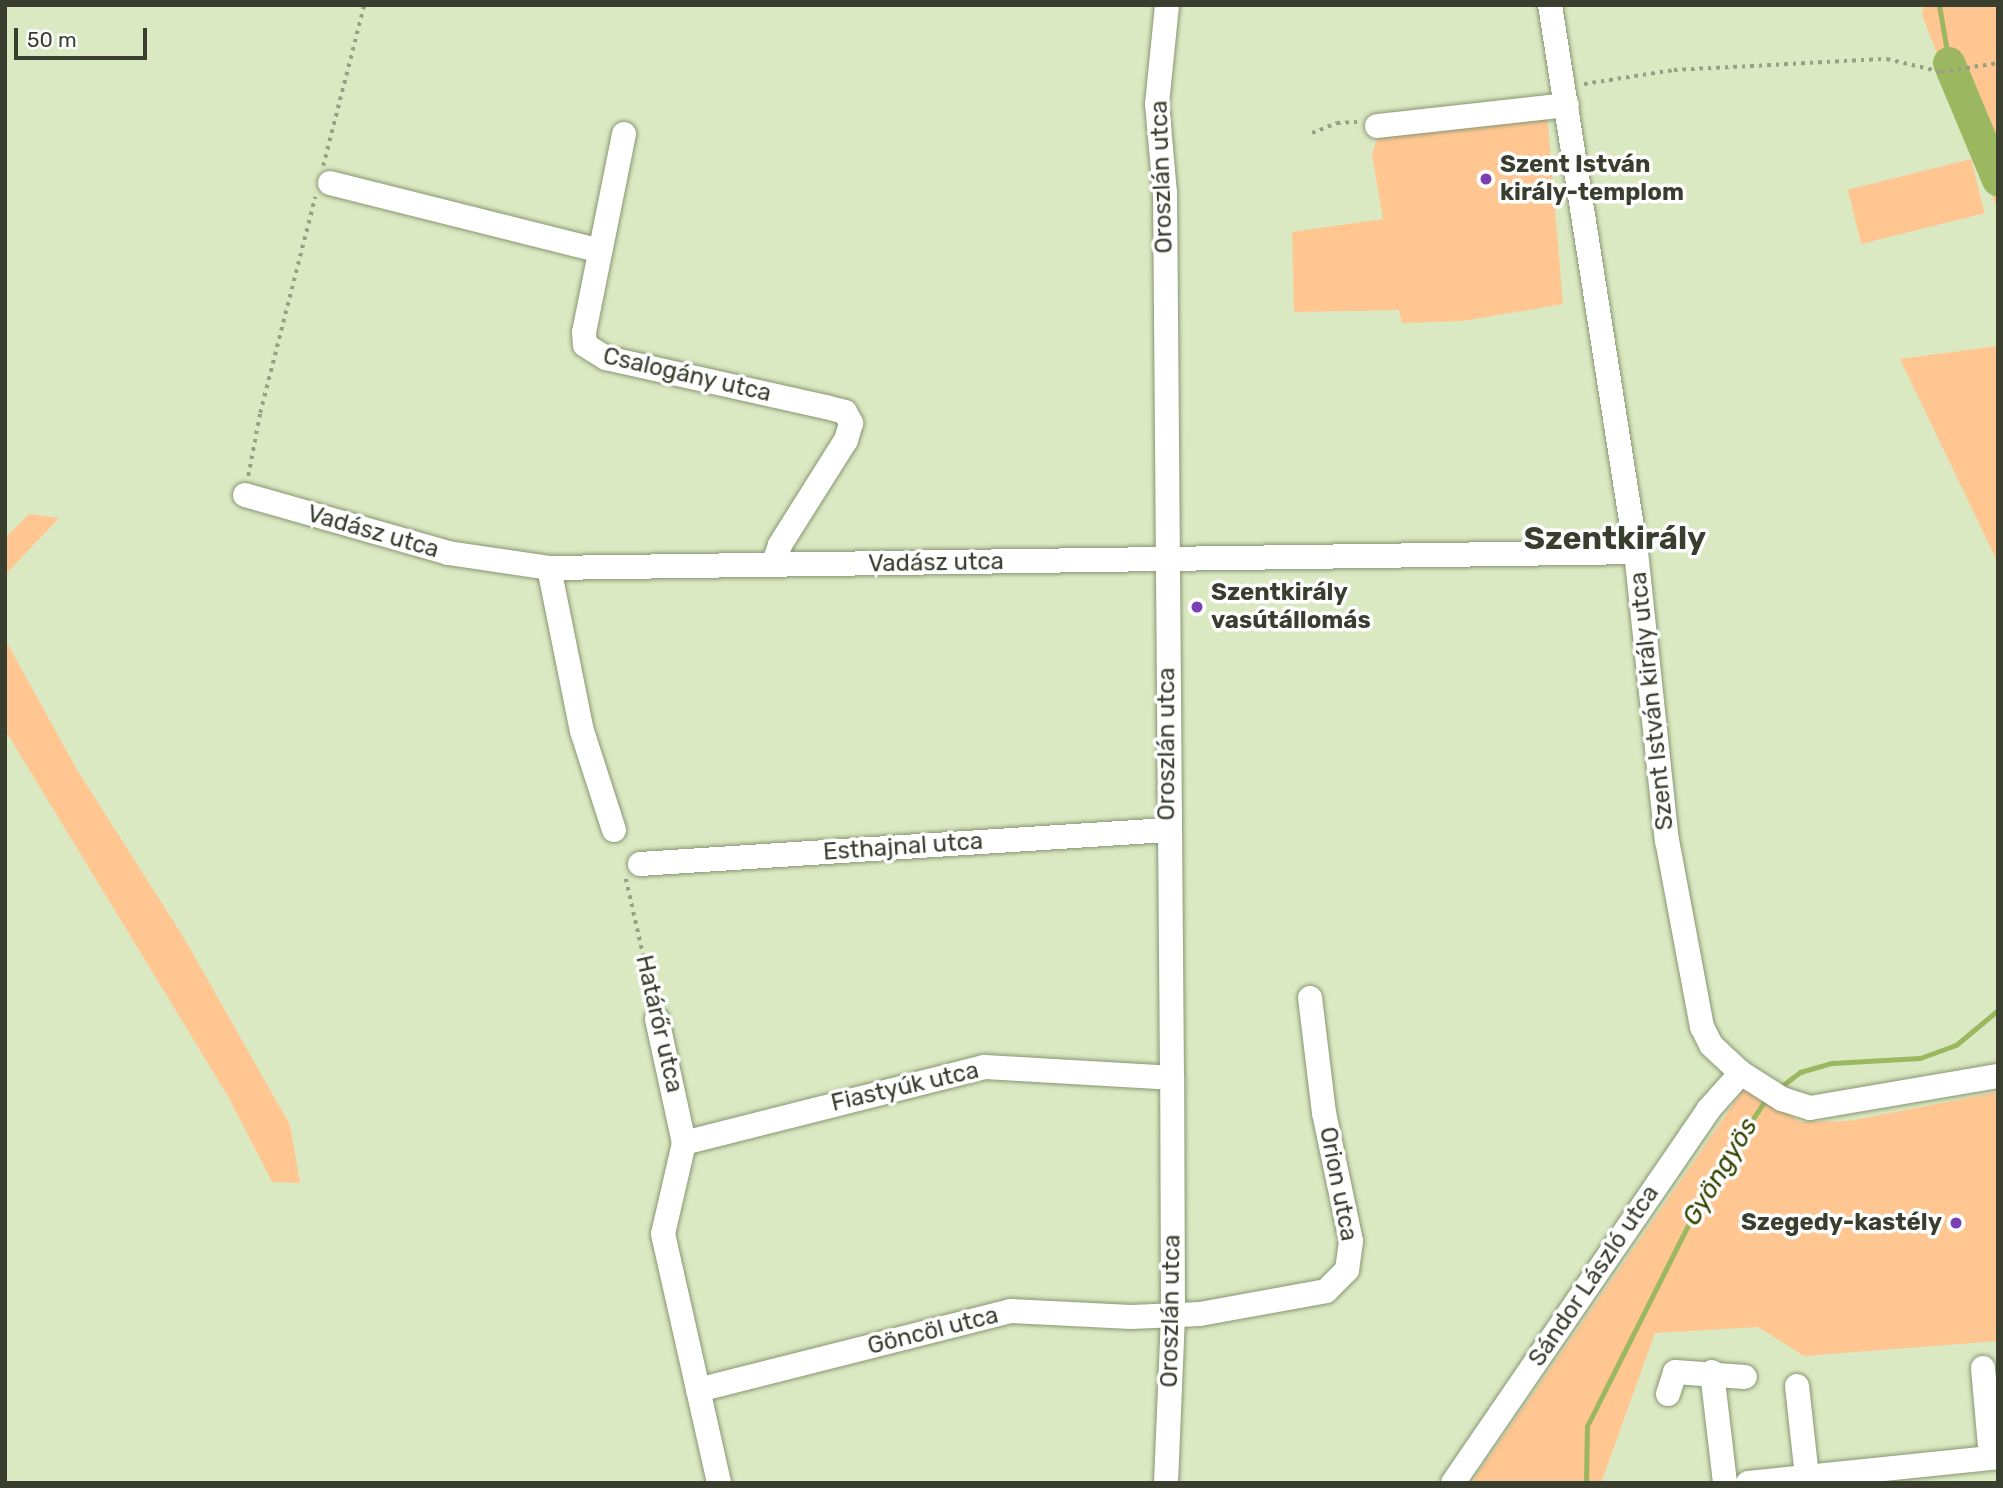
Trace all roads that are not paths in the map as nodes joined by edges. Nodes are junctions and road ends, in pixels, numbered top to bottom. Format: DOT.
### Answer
graph roads {
  1 [pos="1167,5"];
  2 [pos="1550,5"];
  3 [pos="1565,95"];
  4 [pos="1377,126"];
  5 [pos="624,134"];
  6 [pos="322,186"];
  7 [pos="600,251"];
  8 [pos="245,495"];
  9 [pos="1636,552"];
  10 [pos="1166,559"];
  11 [pos="773,565"];
  12 [pos="549,568"];
  13 [pos="614,830"];
  14 [pos="1167,830"];
  15 [pos="631,866"];
  16 [pos="1310,998"];
  17 [pos="657,1019"];
  18 [pos="1741,1073"];
  19 [pos="1998,1076"];
  20 [pos="1172,1078"];
  21 [pos="684,1143"];
  22 [pos="1173,1315"];
  23 [pos="1983,1368"];
  24 [pos="1712,1372"];
  25 [pos="1745,1377"];
  26 [pos="1797,1386"];
  27 [pos="698,1390"];
  28 [pos="1668,1394"];
  29 [pos="1994,1458"];
  30 [pos="1855,1477"];
  31 [pos="1795,1479"];
  32 [pos="719,1483"];
  33 [pos="1166,1483"];
  34 [pos="1453,1483"];
  35 [pos="1725,1483"];
  36 [pos="1748,1483"];
  1 -- 10 [label="street, Oroszlán utca"];
  2 -- 3 [label="street, Szent István király utca"];
  3 -- 4 [label="street"];
  3 -- 9 [label="street, Szent István király utca"];
  5 -- 7 [label="street, Csalogány utca"];
  6 -- 7 [label="street"];
  7 -- 11 [label="street, Csalogány utca"];
  8 -- 12 [label="street, Vadász utca"];
  9 -- 10 [label="street, Vadász utca"];
  9 -- 18 [label="street, Szent István király utca"];
  10 -- 11 [label="street, Vadász utca"];
  10 -- 14 [label="street, Oroszlán utca"];
  11 -- 12 [label="street, Vadász utca"];
  12 -- 13 [label="street"];
  14 -- 15 [label="street, Esthajnal utca"];
  14 -- 20 [label="street, Oroszlán utca"];
  16 -- 22 [label="street, Orion utca"];
  17 -- 21 [label="street, Határőr utca"];
  18 -- 19 [label="street, Szent István király utca"];
  18 -- 34 [label="street, Sándor László utca"];
  20 -- 21 [label="street, Fiastyúk utca"];
  20 -- 22 [label="street, Oroszlán utca"];
  21 -- 27 [label="street, Határőr utca"];
  22 -- 27 [label="street, Göncöl utca"];
  22 -- 33 [label="street, Oroszlán utca"];
  23 -- 29 [label="street"];
  24 -- 25 [label="street"];
  24 -- 28 [label="street"];
  24 -- 35 [label="street"];
  26 -- 31 [label="street"];
  27 -- 32 [label="street, Határőr utca"];
  29 -- 30 [label="street"];
  30 -- 31 [label="street"];
  31 -- 36 [label="street"];
}
